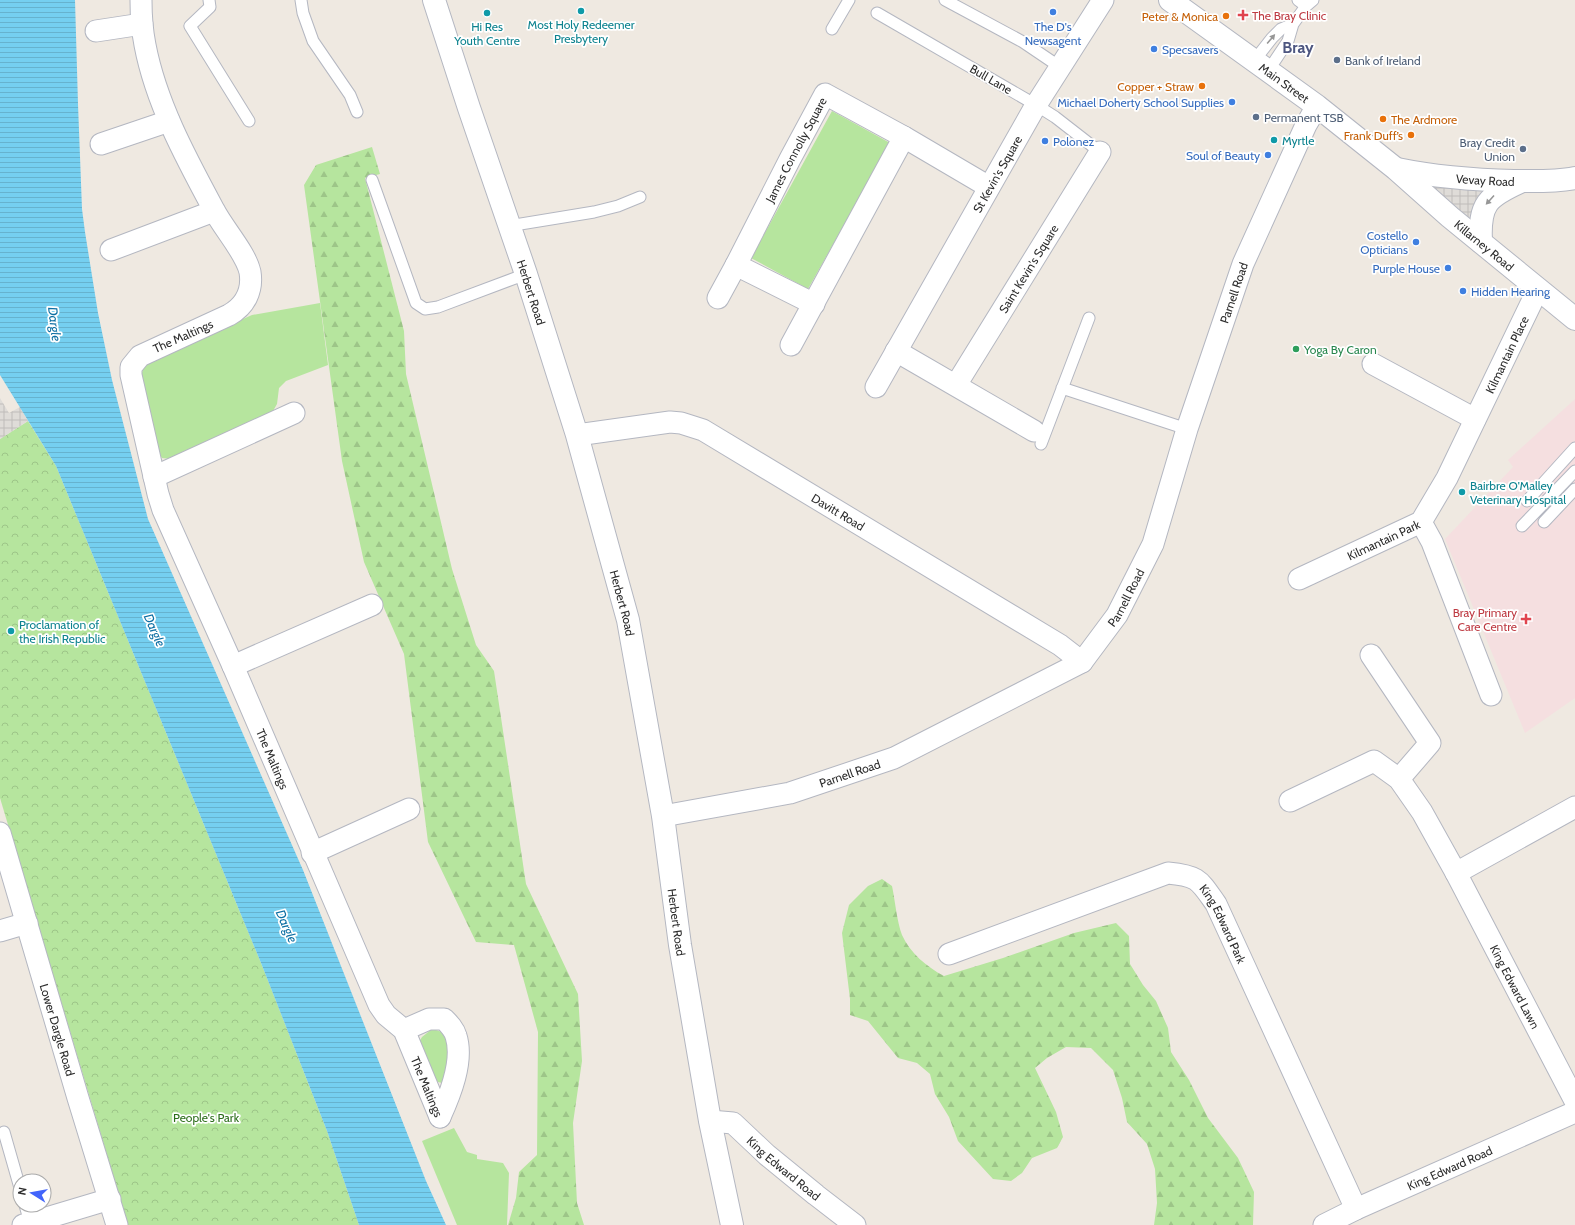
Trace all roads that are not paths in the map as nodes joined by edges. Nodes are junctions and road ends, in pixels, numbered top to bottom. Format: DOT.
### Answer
graph roads {
  1 [pos="141,0"];
  2 [pos="209,0"];
  3 [pos="301,0"];
  4 [pos="434,0"];
  5 [pos="849,0"];
  6 [pos="944,0"];
  7 [pos="1103,0"];
  8 [pos="1170,0"];
  9 [pos="1306,2"];
  10 [pos="877,13"];
  11 [pos="142,24"];
  12 [pos="1293,24"];
  13 [pos="832,29"];
  14 [pos="96,31"];
  15 [pos="1060,66"];
  16 [pos="1261,66"];
  17 [pos="1036,105"];
  18 [pos="1317,106"];
  19 [pos="357,112"];
  20 [pos="169,121"];
  21 [pos="249,121"];
  22 [pos="904,137"];
  23 [pos="101,144"];
  24 [pos="1100,152"];
  25 [pos="1396,169"];
  26 [pos="1575,178"];
  27 [pos="372,180"];
  28 [pos="1523,181"];
  29 [pos="989,187"];
  30 [pos="640,197"];
  31 [pos="214,211"];
  32 [pos="508,226"];
  33 [pos="1481,242"];
  34 [pos="111,250"];
  35 [pos="736,265"];
  36 [pos="526,274"];
  37 [pos="1538,288"];
  38 [pos="718,298"];
  39 [pos="814,304"];
  40 [pos="1089,318"];
  41 [pos="1575,319"];
  42 [pos="792,345"];
  43 [pos="896,351"];
  44 [pos="1373,364"];
  45 [pos="956,385"];
  46 [pos="876,387"];
  47 [pos="1062,388"];
  48 [pos="294,413"];
  49 [pos="1475,419"];
  50 [pos="1187,429"];
  51 [pos="577,435"];
  52 [pos="1038,438"];
  53 [pos="1575,448"];
  54 [pos="1575,471"];
  55 [pos="154,477"];
  56 [pos="1447,478"];
  57 [pos="1575,489"];
  58 [pos="1527,501"];
  59 [pos="1421,522"];
  60 [pos="1544,522"];
  61 [pos="1522,526"];
  62 [pos="1299,579"];
  63 [pos="372,605"];
  64 [pos="1371,655"];
  65 [pos="1082,662"];
  66 [pos="233,666"];
  67 [pos="1491,695"];
  68 [pos="1399,779"];
  69 [pos="1290,802"];
  70 [pos="1575,807"];
  71 [pos="409,809"];
  72 [pos="663,816"];
  73 [pos="0,833"];
  74 [pos="312,853"];
  75 [pos="1456,872"];
  76 [pos="27,923"];
  77 [pos="0,931"];
  78 [pos="949,954"];
  79 [pos="404,1030"];
  80 [pos="1575,1101"];
  81 [pos="1575,1112"];
  82 [pos="710,1121"];
  83 [pos="4,1132"];
  84 [pos="16,1173"];
  85 [pos="110,1199"];
  86 [pos="1356,1209"];
  87 [pos="26,1218"];
  88 [pos="118,1225"];
  89 [pos="732,1225"];
  90 [pos="855,1225"];
  91 [pos="1324,1225"];
  1 -- 11 [label="street, The Maltings"];
  2 -- 21 [label="lane"];
  3 -- 19 [label="lane"];
  4 -- 32 [label="street, Herbert Road"];
  5 -- 13 [label="lane"];
  6 -- 15 [label="lane"];
  7 -- 15 [label="street, St Kevin's Square"];
  8 -- 16 [label="street, Main Street"];
  9 -- 12 [label="lane"];
  10 -- 17 [label="lane, Bull Lane"];
  11 -- 14 [label="street"];
  11 -- 20 [label="street, The Maltings"];
  12 -- 16 [label="lane"];
  16 -- 12 [label="lane, one-way"];
  15 -- 17 [label="street, St Kevin's Square"];
  16 -- 18 [label="street, Main Street"];
  17 -- 24 [label="lane, Bull Lane"];
  17 -- 29 [label="street, St Kevin's Square"];
  18 -- 25 [label="street, Main Street"];
  18 -- 50 [label="street, Parnell Road"];
  20 -- 23 [label="street"];
  20 -- 31 [label="street, The Maltings"];
  22 -- 29 [label="street, James Connolly Square"];
  22 -- 35 [label="street, James Connolly Square"];
  22 -- 39 [label="street"];
  24 -- 45 [label="street, Saint Kevin's Square"];
  25 -- 28 [label="street, Vevay Road"];
  25 -- 33 [label="street, Killarney Road"];
  26 -- 28 [label="street, Vevay Road"];
  27 -- 36 [label="lane"];
  28 -- 33 [label="street, one-way"];
  29 -- 43 [label="street, St Kevin's Square"];
  30 -- 32 [label="lane"];
  31 -- 34 [label="street"];
  31 -- 55 [label="street, The Maltings"];
  32 -- 36 [label="street, Herbert Road"];
  33 -- 37 [label="street, Killarney Road"];
  35 -- 38 [label="street, James Connolly Square"];
  35 -- 39 [label="street"];
  36 -- 51 [label="street, Herbert Road"];
  37 -- 41 [label="street, Killarney Road"];
  37 -- 49 [label="street, Kilmantain Place"];
  39 -- 42 [label="street"];
  40 -- 47 [label="lane"];
  43 -- 45 [label="street"];
  43 -- 46 [label="street, St Kevin's Square"];
  44 -- 49 [label="street"];
  45 -- 52 [label="street"];
  47 -- 50 [label="lane"];
  47 -- 52 [label="lane"];
  48 -- 55 [label="street"];
  49 -- 56 [label="street, Kilmantain Place"];
  50 -- 65 [label="street, Parnell Road"];
  51 -- 65 [label="street, Davitt Road"];
  51 -- 72 [label="street, Herbert Road"];
  53 -- 58 [label="lane"];
  54 -- 61 [label="lane"];
  55 -- 66 [label="street, The Maltings"];
  56 -- 59 [label="street, Kilmantain Park"];
  57 -- 60 [label="lane"];
  59 -- 62 [label="street, Kilmantain Park"];
  59 -- 67 [label="street"];
  63 -- 66 [label="street"];
  64 -- 68 [label="street"];
  65 -- 72 [label="street, Parnell Road"];
  66 -- 74 [label="street, The Maltings"];
  68 -- 69 [label="street, King Edward Lawn"];
  68 -- 75 [label="street, King Edward Lawn"];
  70 -- 75 [label="street"];
  71 -- 74 [label="street"];
  72 -- 82 [label="street, Herbert Road"];
  73 -- 76 [label="street, Lower Dargle Road"];
  74 -- 79 [label="street, The Maltings"];
  75 -- 80 [label="street, King Edward Lawn"];
  76 -- 77 [label="street"];
  76 -- 85 [label="street, Lower Dargle Road"];
  78 -- 86 [label="street, King Edward Park"];
  81 -- 86 [label="street, King Edward Road"];
  82 -- 89 [label="street, Herbert Road"];
  82 -- 90 [label="street, King Edward Road"];
  83 -- 84 [label="lane"];
  85 -- 87 [label="street"];
  85 -- 88 [label="street, Lower Dargle Road"];
  86 -- 91 [label="street, King Edward Road"];
}
